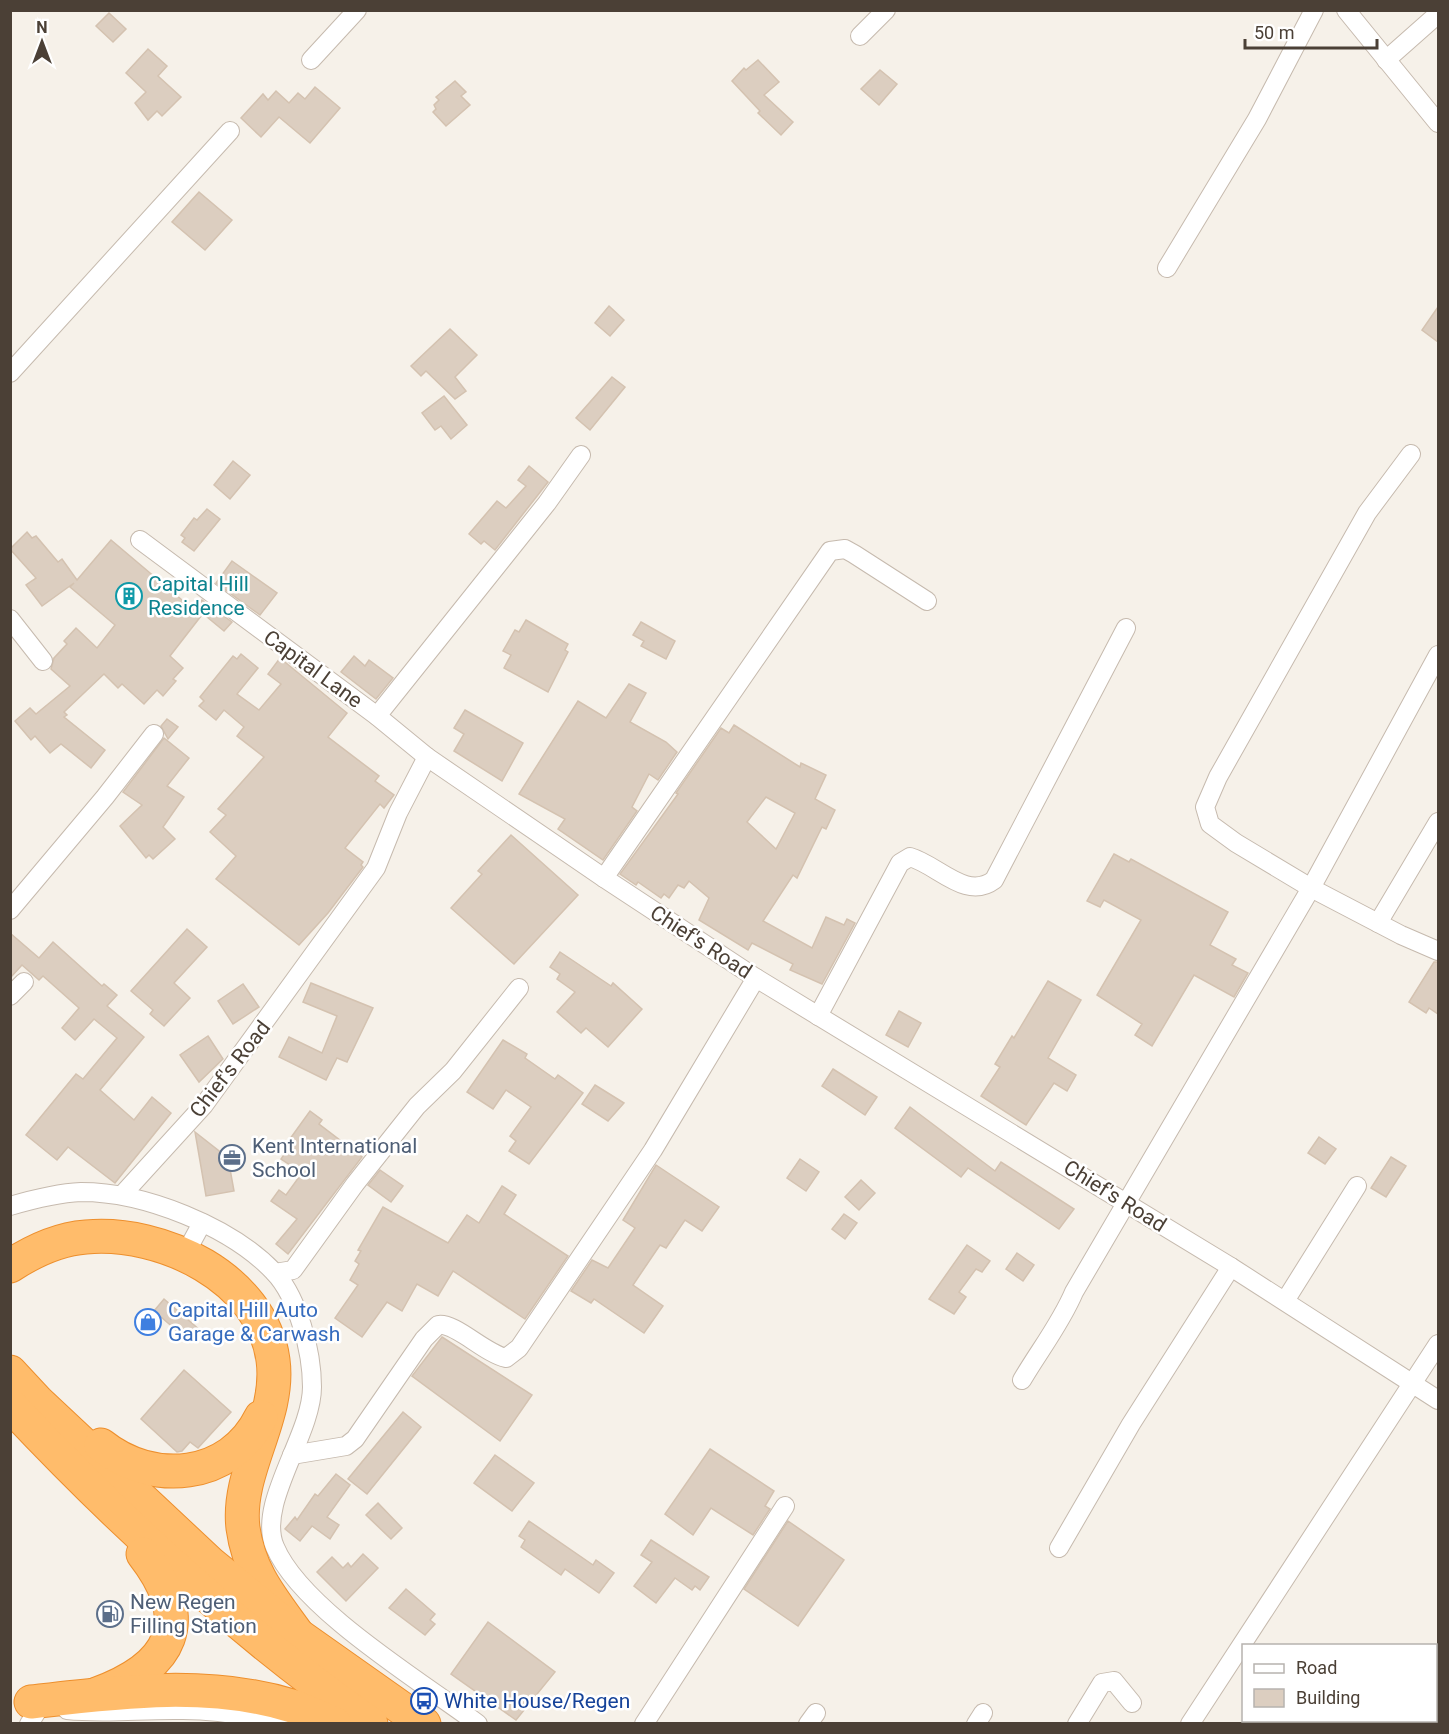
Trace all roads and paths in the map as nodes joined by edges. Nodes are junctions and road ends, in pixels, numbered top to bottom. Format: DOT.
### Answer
graph roads {
  1 [pos="357,10"];
  2 [pos="886,10"];
  3 [pos="1314,10"];
  4 [pos="1346,10"];
  5 [pos="1438,14"];
  6 [pos="860,36"];
  7 [pos="311,60"];
  8 [pos="1386,60"];
  9 [pos="1437,118"];
  10 [pos="230,131"];
  11 [pos="1167,268"];
  12 [pos="10,373"];
  13 [pos="1411,454"];
  14 [pos="581,455"];
  15 [pos="140,540"];
  16 [pos="927,602"];
  17 [pos="10,619"];
  18 [pos="1126,628"];
  19 [pos="1438,656"];
  20 [pos="43,661"];
  21 [pos="377,716"];
  22 [pos="154,734"];
  23 [pos="427,757"];
  24 [pos="1438,822"];
  25 [pos="604,878"];
  26 [pos="1311,888"];
  27 [pos="10,910"];
  28 [pos="1378,923"];
  29 [pos="1438,951"];
  30 [pos="756,978"];
  31 [pos="24,982"];
  32 [pos="519,988"];
  33 [pos="10,996"];
  34 [pos="818,1016"];
  35 [pos="1357,1186"];
  36 [pos="122,1195"];
  37 [pos="1127,1204"];
  38 [pos="10,1206"];
  39 [pos="202,1222"];
  40 [pos="184,1256"];
  41 [pos="10,1266"];
  42 [pos="1231,1267"];
  43 [pos="275,1273"];
  44 [pos="1285,1301"];
  45 [pos="1438,1344"];
  46 [pos="10,1372"];
  47 [pos="1022,1380"];
  48 [pos="1413,1384"];
  49 [pos="273,1394"];
  50 [pos="1438,1400"];
  51 [pos="24,1403"];
  52 [pos="39,1435"];
  53 [pos="292,1455"];
  54 [pos="785,1506"];
  55 [pos="1059,1548"];
  56 [pos="298,1635"];
  57 [pos="1242,1644"];
  58 [pos="1242,1645"];
  59 [pos="97,1694"];
  60 [pos="1132,1703"];
  61 [pos="418,1705"];
  62 [pos="28,1709"];
  63 [pos="276,1723"];
  64 [pos="335,1724"];
  65 [pos="371,1724"];
  66 [pos="478,1724"];
  67 [pos="644,1724"];
  68 [pos="1077,1724"];
  69 [pos="1190,1724"];
  1 -- 7 [label="street"];
  2 -- 6 [label="street"];
  3 -- 11 [label="street"];
  4 -- 8 [label="street"];
  5 -- 8 [label="street"];
  8 -- 9 [label="street"];
  10 -- 12 [label="street"];
  13 -- 26 [label="street"];
  14 -- 21 [label="street"];
  15 -- 21 [label="street, Capital Lane"];
  16 -- 25 [label="street"];
  17 -- 20 [label="street"];
  18 -- 34 [label="street"];
  19 -- 26 [label="street"];
  21 -- 23 [label="street, Capital Lane"];
  22 -- 27 [label="street"];
  23 -- 25 [label="street, Chief's Road"];
  23 -- 36 [label="street, Chief's Road"];
  24 -- 28 [label="street"];
  25 -- 30 [label="street, Chief's Road"];
  26 -- 28 [label="street"];
  26 -- 37 [label="street"];
  28 -- 29 [label="street"];
  30 -- 34 [label="street, Chief's Road"];
  30 -- 53 [label="street"];
  31 -- 33 [label="street"];
  32 -- 43 [label="street"];
  34 -- 37 [label="street, Chief's Road"];
  35 -- 44 [label="street"];
  36 -- 38 [label="street"];
  36 -- 39 [label="street"];
  37 -- 42 [label="street, Chief's Road"];
  37 -- 47 [label="street"];
  39 -- 40 [label="street"];
  39 -- 43 [label="street"];
  40 -- 41 [label="highway"];
  40 -- 49 [label="highway"];
  42 -- 44 [label="street, Chief's Road"];
  42 -- 55 [label="street"];
  43 -- 53 [label="street"];
  44 -- 48 [label="street, Chief's Road"];
  45 -- 48 [label="street"];
  46 -- 51 [label="highway"];
  48 -- 50 [label="street, Chief's Road"];
  48 -- 57 [label="street"];
  49 -- 51 [label="highway"];
  49 -- 56 [label="highway"];
  51 -- 52 [label="highway"];
  51 -- 56 [label="highway"];
  52 -- 59 [label="highway"];
  52 -- 65 [label="highway"];
  53 -- 61 [label="street"];
  54 -- 67 [label="street"];
  56 -- 61 [label="highway"];
  58 -- 69 [label="street"];
  59 -- 62 [label="highway"];
  59 -- 64 [label="highway"];
  60 -- 68 [label="street"];
  61 -- 66 [label="street"];
  62 -- 63 [label="street"];
}
